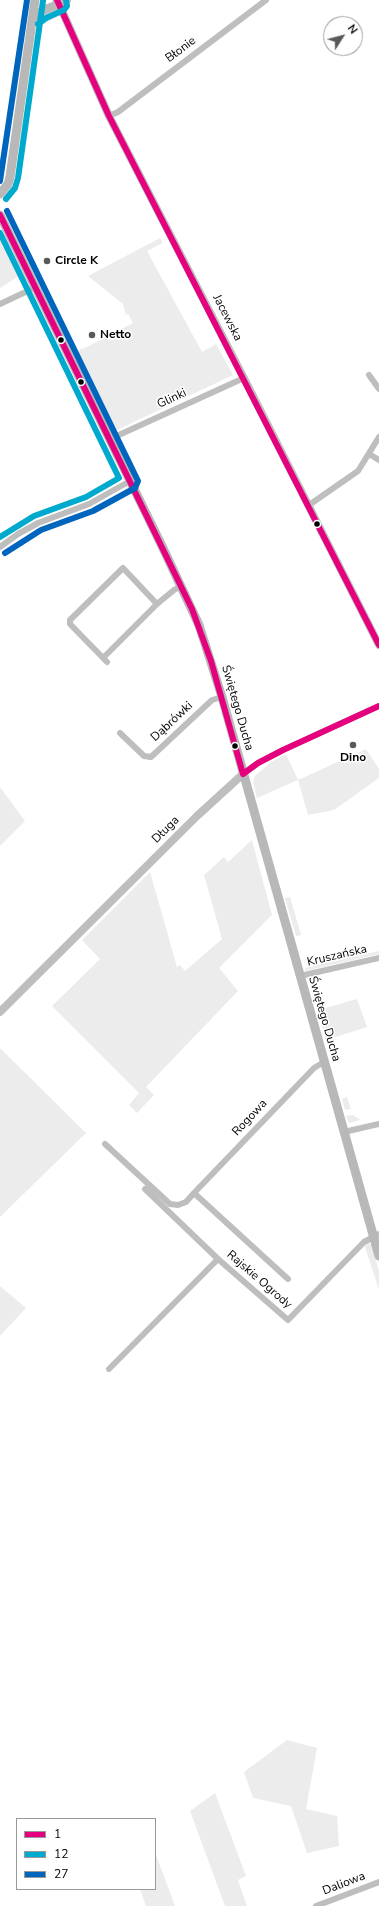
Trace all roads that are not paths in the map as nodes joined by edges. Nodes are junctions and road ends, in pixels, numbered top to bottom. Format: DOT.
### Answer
graph roads {
  1 [pos="35,0"];
  2 [pos="266,0"];
  3 [pos="61,1"];
  4 [pos="33,18"];
  5 [pos="108,116"];
  6 [pos="0,194"];
  7 [pos="0,215"];
  8 [pos="36,286"];
  9 [pos="0,304"];
  10 [pos="369,375"];
  11 [pos="244,378"];
  12 [pos="379,389"];
  13 [pos="379,437"];
  14 [pos="110,440"];
  15 [pos="369,454"];
  16 [pos="379,460"];
  17 [pos="130,481"];
  18 [pos="308,504"];
  19 [pos="0,547"];
  20 [pos="181,586"];
  21 [pos="157,604"];
  22 [pos="379,646"];
  23 [pos="222,697"];
  24 [pos="379,706"];
  25 [pos="120,733"];
  26 [pos="243,774"];
  27 [pos="379,958"];
  28 [pos="300,976"];
  29 [pos="0,1012"];
  30 [pos="324,1062"];
  31 [pos="379,1124"];
  32 [pos="344,1132"];
  33 [pos="105,1144"];
  34 [pos="145,1189"];
  35 [pos="194,1193"];
  36 [pos="376,1235"];
  37 [pos="379,1256"];
  38 [pos="218,1259"];
  39 [pos="288,1279"];
  40 [pos="110,1369"];
  41 [pos="379,1882"];
  42 [pos="316,1906"];
  1 -- 4 [label="main road"];
  2 -- 5 [label="street, Błonie"];
  3 -- 4 [label="main road"];
  3 -- 5 [label="street, Jacewska"];
  4 -- 6 [label="main road"];
  5 -- 11 [label="street, Jacewska"];
  7 -- 8 [label="main road, Świętego Ducha"];
  8 -- 9 [label="street"];
  8 -- 14 [label="main road, Świętego Ducha"];
  10 -- 12 [label="street"];
  11 -- 14 [label="street, Glinki"];
  11 -- 18 [label="street, Jacewska"];
  13 -- 15 [label="street"];
  14 -- 17 [label="main road, Świętego Ducha"];
  15 -- 16 [label="street"];
  15 -- 18 [label="street"];
  17 -- 19 [label="street"];
  17 -- 20 [label="main road, Świętego Ducha"];
  18 -- 22 [label="street, Jacewska"];
  20 -- 21 [label="street"];
  20 -- 23 [label="main road, Świętego Ducha"];
  21 -- 21 [label="street"];
  23 -- 25 [label="street, Dąbrówki"];
  23 -- 26 [label="main road, Świętego Ducha"];
  24 -- 26 [label="street, Długa"];
  26 -- 28 [label="main road, Świętego Ducha"];
  26 -- 29 [label="street, Długa"];
  27 -- 28 [label="street, Kruszańska"];
  28 -- 30 [label="main road, Świętego Ducha"];
  30 -- 32 [label="main road, Świętego Ducha"];
  30 -- 35 [label="street, Rogowa"];
  31 -- 32 [label="street"];
  32 -- 36 [label="main road, Świętego Ducha"];
  33 -- 35 [label="street, Rogowa"];
  34 -- 38 [label="street, Rajskie Ogrody"];
  35 -- 39 [label="street"];
  36 -- 37 [label="main road, Świętego Ducha"];
  36 -- 38 [label="street, Rajskie Ogrody"];
  38 -- 40 [label="street"];
  41 -- 42 [label="street, Daliowa"];
}
